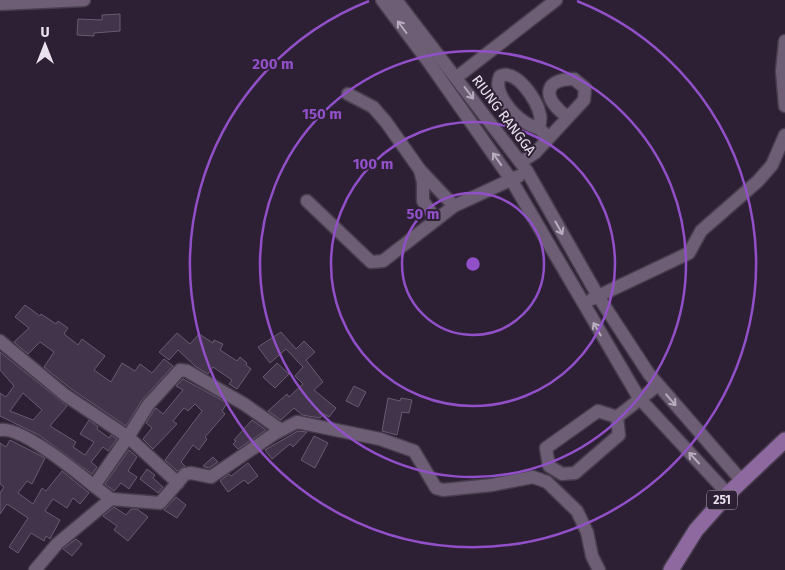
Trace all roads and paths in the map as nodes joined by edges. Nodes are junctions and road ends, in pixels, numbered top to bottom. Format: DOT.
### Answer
graph roads {
  1 [pos="84,0"];
  2 [pos="382,0"];
  3 [pos="396,0"];
  4 [pos="556,0"];
  5 [pos="0,4"];
  6 [pos="785,41"];
  7 [pos="457,77"];
  8 [pos="348,94"];
  9 [pos="785,106"];
  10 [pos="568,117"];
  11 [pos="539,127"];
  12 [pos="785,135"];
  13 [pos="548,138"];
  14 [pos="524,166"];
  15 [pos="420,170"];
  16 [pos="512,181"];
  17 [pos="306,201"];
  18 [pos="454,206"];
  19 [pos="436,220"];
  20 [pos="598,296"];
  21 [pos="583,305"];
  22 [pos="0,341"];
  23 [pos="658,385"];
  24 [pos="639,398"];
  25 [pos="617,417"];
  26 [pos="0,430"];
  27 [pos="280,430"];
  28 [pos="128,437"];
  29 [pos="785,440"];
  30 [pos="549,466"];
  31 [pos="533,477"];
  32 [pos="741,480"];
  33 [pos="178,483"];
  34 [pos="94,486"];
  35 [pos="728,494"];
  36 [pos="111,499"];
  37 [pos="35,570"];
  38 [pos="599,570"];
  39 [pos="671,570"];
  1 -- 5 [label="street"];
  16 -- 2 [label="street, one-way"];
  3 -- 7 [label="street, RIUNG RANGGA"];
  4 -- 7 [label="street"];
  6 -- 9 [label="street"];
  7 -- 14 [label="street, RIUNG RANGGA, one-way"];
  8 -- 15 [label="street"];
  10 -- 13 [label="street"];
  11 -- 13 [label="street"];
  12 -- 20 [label="street"];
  13 -- 14 [label="street"];
  14 -- 16 [label="street"];
  14 -- 20 [label="street, RIUNG RANGGA, one-way"];
  15 -- 18 [label="street"];
  15 -- 19 [label="street"];
  16 -- 18 [label="street"];
  16 -- 21 [label="street"];
  17 -- 19 [label="street"];
  18 -- 19 [label="street"];
  20 -- 21 [label="street"];
  20 -- 23 [label="street, RIUNG RANGGA"];
  24 -- 21 [label="street, one-way"];
  22 -- 28 [label="street"];
  23 -- 24 [label="street"];
  23 -- 32 [label="street, RIUNG RANGGA, one-way"];
  24 -- 25 [label="street"];
  35 -- 24 [label="street, one-way"];
  25 -- 30 [label="street"];
  25 -- 30 [label="street"];
  26 -- 34 [label="street"];
  27 -- 28 [label="street"];
  27 -- 31 [label="street"];
  27 -- 33 [label="street"];
  28 -- 33 [label="street"];
  28 -- 34 [label="street"];
  29 -- 32 [label="main road, 251"];
  30 -- 31 [label="street"];
  31 -- 38 [label="street"];
  32 -- 35 [label="main road, 251"];
  33 -- 36 [label="street"];
  34 -- 36 [label="street"];
  35 -- 39 [label="main road, 251"];
  36 -- 37 [label="street"];
}
